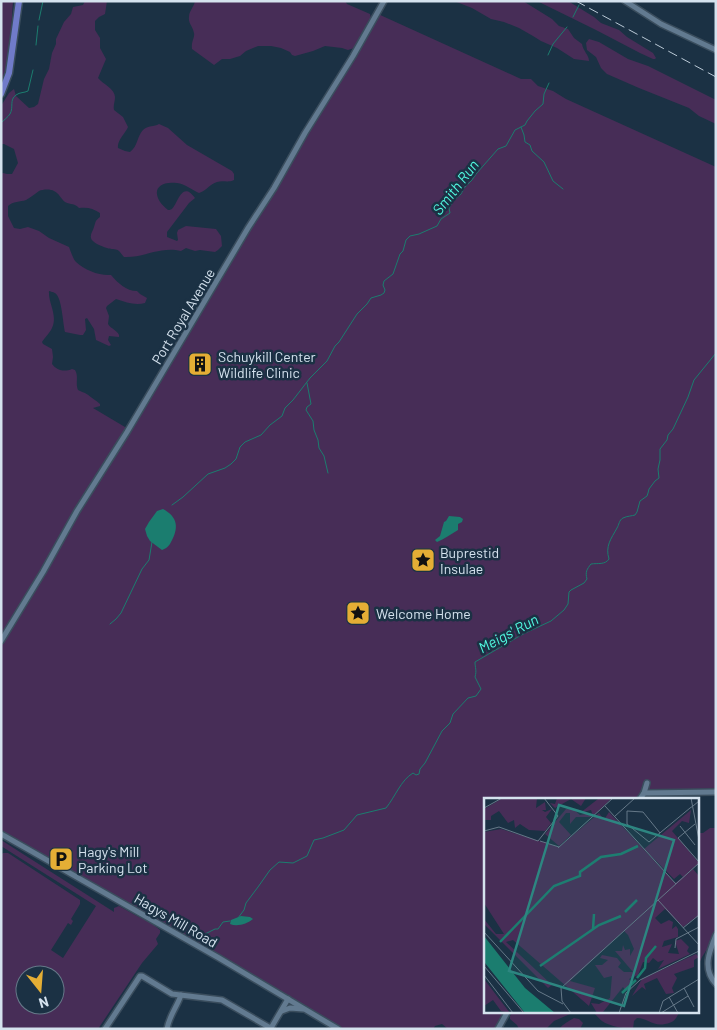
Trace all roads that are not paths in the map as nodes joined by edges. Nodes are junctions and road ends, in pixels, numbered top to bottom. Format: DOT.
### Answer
graph roads {
  1 [pos="19,1"];
  2 [pos="384,1"];
  3 [pos="625,1"];
  4 [pos="716,50"];
  5 [pos="1,94"];
  6 [pos="1,641"];
  7 [pos="647,783"];
  8 [pos="716,792"];
  9 [pos="644,793"];
  10 [pos="641,798"];
  11 [pos="1,834"];
  12 [pos="716,935"];
  13 [pos="716,984"];
  14 [pos="181,996"];
  15 [pos="288,999"];
  16 [pos="305,1009"];
  17 [pos="282,1011"];
  18 [pos="507,1012"];
  19 [pos="105,1029"];
  20 [pos="167,1029"];
  21 [pos="272,1029"];
  22 [pos="338,1029"];
  23 [pos="498,1029"];
  1 -- 5 [label="main road"];
  2 -- 6 [label="street, Port Royal Avenue"];
  3 -- 4 [label="street"];
  7 -- 9 [label="street"];
  8 -- 9 [label="street"];
  9 -- 10 [label="street"];
  11 -- 15 [label="street, Hagys Mill Road"];
  12 -- 13 [label="street"];
  14 -- 19 [label="street"];
  14 -- 20 [label="street"];
  14 -- 21 [label="street"];
  15 -- 16 [label="street, Hagys Mill Road"];
  15 -- 17 [label="street"];
  16 -- 17 [label="street"];
  16 -- 22 [label="street, Hagys Mill Road"];
  17 -- 21 [label="street"];
  18 -- 23 [label="street"];
}
